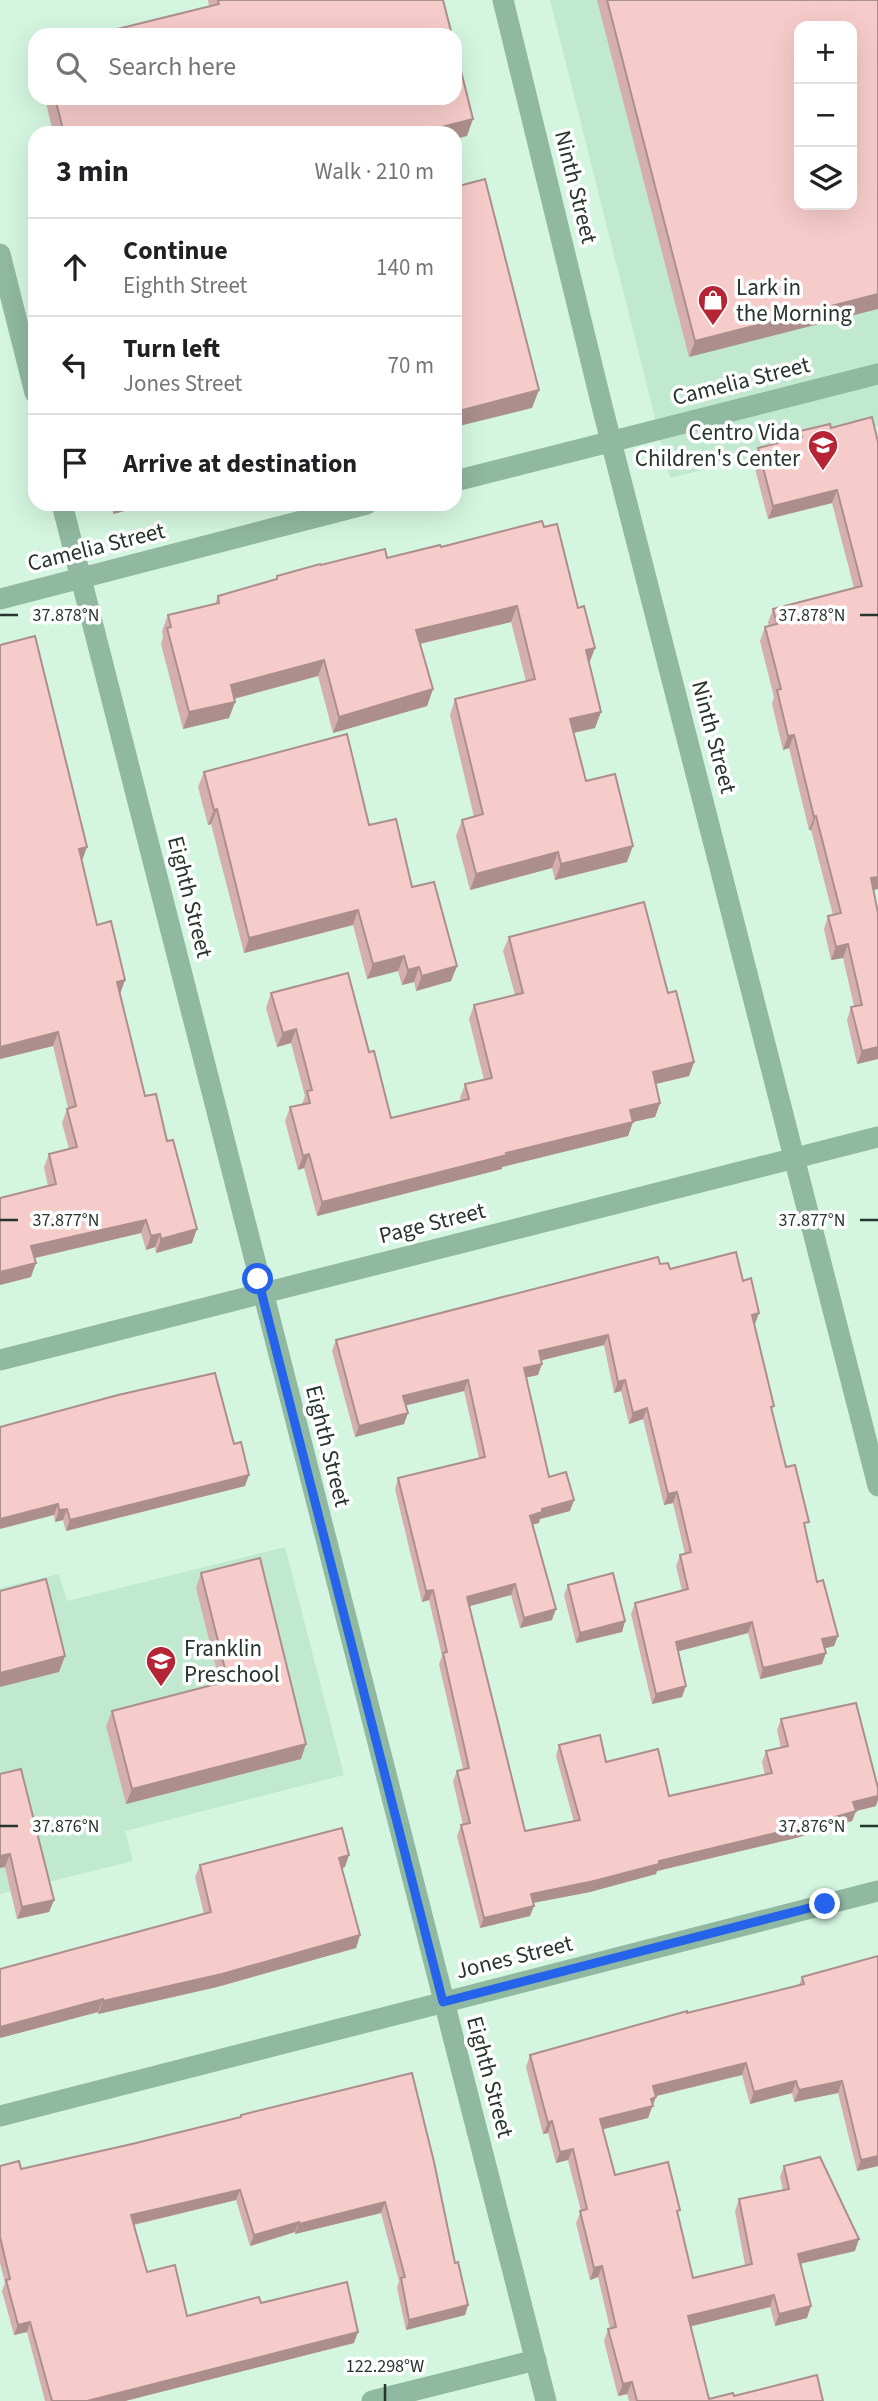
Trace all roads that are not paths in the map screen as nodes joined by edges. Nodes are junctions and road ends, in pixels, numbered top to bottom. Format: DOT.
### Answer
graph roads {
  1 [pos="503,0"];
  2 [pos="0,254"];
  3 [pos="28,365"];
  4 [pos="878,374"];
  5 [pos="611,440"];
  6 [pos="462,479"];
  7 [pos="64,511"];
  8 [pos="340,511"];
  9 [pos="81,578"];
  10 [pos="0,599"];
  11 [pos="878,1137"];
  12 [pos="794,1157"];
  13 [pos="262,1293"];
  14 [pos="0,1360"];
  15 [pos="878,1486"];
  16 [pos="878,1891"];
  17 [pos="443,2002"];
  18 [pos="0,2116"];
  19 [pos="536,2360"];
  20 [pos="372,2401"];
  21 [pos="547,2401"];
  1 -- 5 [label="street, Ninth Street"];
  2 -- 3 [label="street"];
  4 -- 5 [label="street, Camelia Street"];
  5 -- 6 [label="street, Camelia Street"];
  5 -- 12 [label="street, Ninth Street"];
  7 -- 9 [label="street, Eighth Street"];
  8 -- 9 [label="street, Camelia Street"];
  9 -- 10 [label="street, Camelia Street"];
  9 -- 13 [label="street, Eighth Street"];
  11 -- 12 [label="street, Page Street"];
  12 -- 13 [label="street, Page Street"];
  12 -- 15 [label="street, Ninth Street"];
  13 -- 14 [label="street, Page Street"];
  13 -- 17 [label="street, Eighth Street"];
  16 -- 17 [label="street, Jones Street"];
  17 -- 18 [label="street, Jones Street"];
  17 -- 19 [label="street, Eighth Street"];
  19 -- 20 [label="street"];
  19 -- 21 [label="street, Eighth Street"];
}
